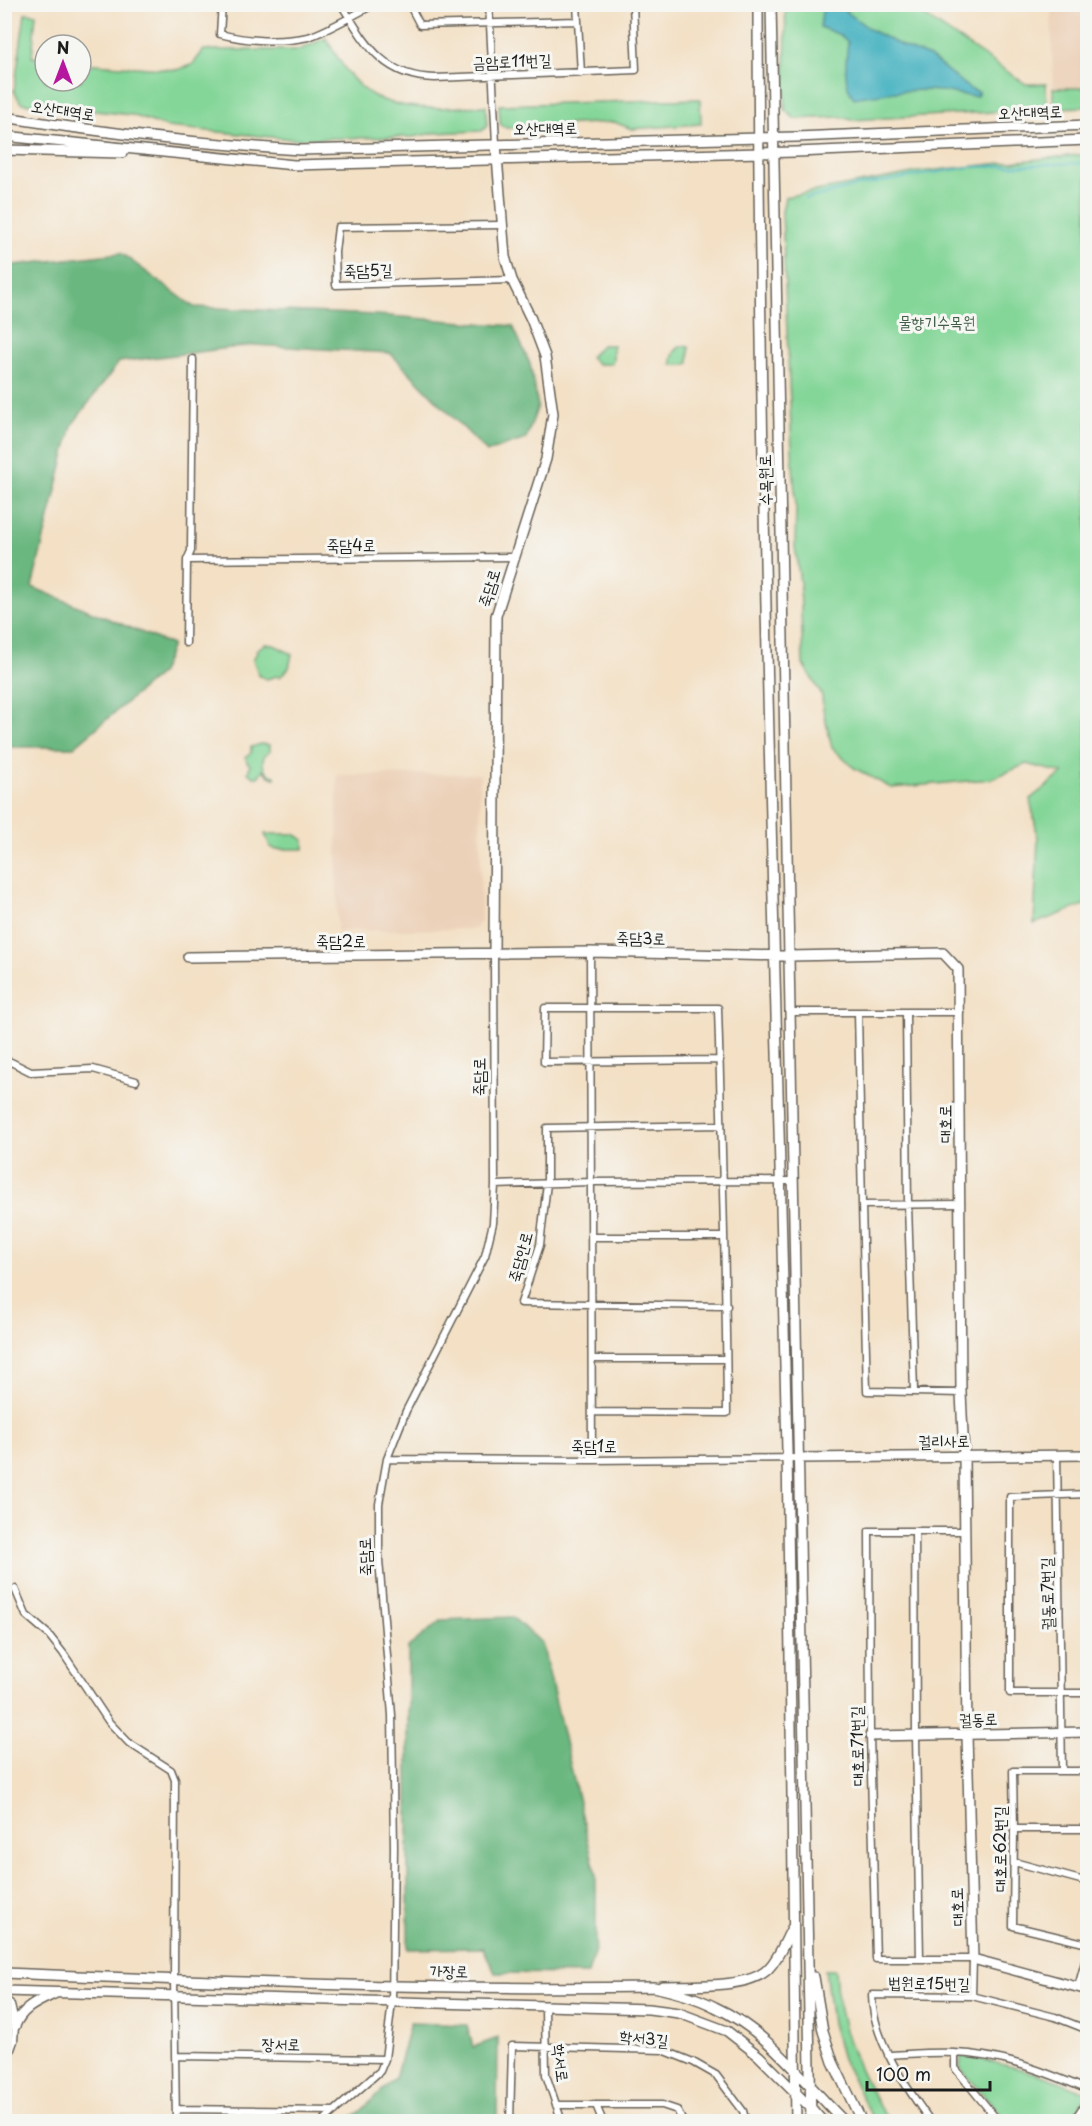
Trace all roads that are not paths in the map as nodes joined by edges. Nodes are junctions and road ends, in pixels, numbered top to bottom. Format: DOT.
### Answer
graph roads {
  1 [pos="8,4"];
  2 [pos="222,4"];
  3 [pos="341,4"];
  4 [pos="375,4"];
  5 [pos="408,4"];
  6 [pos="489,4"];
  7 [pos="577,4"];
  8 [pos="633,4"];
  9 [pos="758,4"];
  10 [pos="771,4"];
  11 [pos="349,17"];
  12 [pos="578,21"];
  13 [pos="490,23"];
  14 [pos="4,28"];
  15 [pos="581,73"];
  16 [pos="492,75"];
  17 [pos="4,117"];
  18 [pos="1088,125"];
  19 [pos="4,136"];
  20 [pos="759,137"];
  21 [pos="774,137"];
  22 [pos="1088,140"];
  23 [pos="496,144"];
  24 [pos="4,150"];
  25 [pos="759,152"];
  26 [pos="774,152"];
  27 [pos="169,153"];
  28 [pos="497,160"];
  29 [pos="502,225"];
  30 [pos="512,280"];
  31 [pos="193,359"];
  32 [pos="514,557"];
  33 [pos="188,560"];
  34 [pos="186,643"];
  35 [pos="590,952"];
  36 [pos="494,954"];
  37 [pos="774,955"];
  38 [pos="789,956"];
  39 [pos="188,957"];
  40 [pos="590,1008"];
  41 [pos="790,1012"];
  42 [pos="858,1012"];
  43 [pos="906,1012"];
  44 [pos="960,1012"];
  45 [pos="720,1060"];
  46 [pos="11,1062"];
  47 [pos="590,1062"];
  48 [pos="136,1081"];
  49 [pos="721,1125"];
  50 [pos="591,1126"];
  51 [pos="723,1181"];
  52 [pos="780,1181"];
  53 [pos="794,1181"];
  54 [pos="591,1182"];
  55 [pos="547,1183"];
  56 [pos="495,1185"];
  57 [pos="960,1204"];
  58 [pos="862,1205"];
  59 [pos="908,1205"];
  60 [pos="591,1237"];
  61 [pos="723,1237"];
  62 [pos="591,1305"];
  63 [pos="727,1306"];
  64 [pos="592,1359"];
  65 [pos="726,1359"];
  66 [pos="914,1391"];
  67 [pos="961,1393"];
  68 [pos="592,1412"];
  69 [pos="964,1455"];
  70 [pos="1057,1455"];
  71 [pos="1088,1455"];
  72 [pos="787,1458"];
  73 [pos="800,1458"];
  74 [pos="387,1459"];
  75 [pos="592,1460"];
  76 [pos="1088,1494"];
  77 [pos="1059,1495"];
  78 [pos="915,1531"];
  79 [pos="964,1531"];
  80 [pos="15,1589"];
  81 [pos="1062,1693"];
  82 [pos="1088,1693"];
  83 [pos="1088,1732"];
  84 [pos="1063,1733"];
  85 [pos="967,1735"];
  86 [pos="870,1736"];
  87 [pos="916,1736"];
  88 [pos="1062,1771"];
  89 [pos="1088,1771"];
  90 [pos="1014,1828"];
  91 [pos="1088,1829"];
  92 [pos="1014,1862"];
  93 [pos="1088,1882"];
  94 [pos="793,1926"];
  95 [pos="1088,1944"];
  96 [pos="809,1947"];
  97 [pos="1088,1951"];
  98 [pos="920,1958"];
  99 [pos="973,1959"];
  100 [pos="4,1967"];
  101 [pos="4,1973"];
  102 [pos="19,1974"];
  103 [pos="174,1980"];
  104 [pos="392,1986"];
  105 [pos="654,1987"];
  106 [pos="1083,1989"];
  107 [pos="4,1991"];
  108 [pos="58,1993"];
  109 [pos="972,1996"];
  110 [pos="175,1997"];
  111 [pos="4,2002"];
  112 [pos="392,2002"];
  113 [pos="545,2006"];
  114 [pos="15,2026"];
  115 [pos="1088,2030"];
  116 [pos="544,2047"];
  117 [pos="955,2052"];
  118 [pos="177,2055"];
  119 [pos="888,2055"];
  120 [pos="385,2059"];
  121 [pos="4,2069"];
  122 [pos="795,2069"];
  123 [pos="811,2084"];
  124 [pos="1088,2090"];
  125 [pos="796,2094"];
  126 [pos="1088,2099"];
  127 [pos="556,2105"];
  128 [pos="596,2105"];
  129 [pos="811,2108"];
  130 [pos="177,2109"];
  131 [pos="335,2110"];
  132 [pos="176,2121"];
  133 [pos="322,2121"];
  134 [pos="510,2121"];
  135 [pos="562,2121"];
  136 [pos="603,2121"];
  137 [pos="683,2121"];
  138 [pos="746,2121"];
  139 [pos="796,2121"];
  140 [pos="812,2121"];
  141 [pos="823,2121"];
  142 [pos="845,2121"];
  143 [pos="862,2121"];
  144 [pos="931,2121"];
  145 [pos="999,2121"];
  146 [pos="1073,2121"];
  1 -- 14 [label="street"];
  2 -- 11 [label="street"];
  3 -- 11 [label="street, 금암로11번길"];
  4 -- 11 [label="street"];
  5 -- 13 [label="street"];
  6 -- 13 [label="street"];
  7 -- 12 [label="street"];
  8 -- 15 [label="street, 금암로11번길"];
  9 -- 20 [label="street, 수목원로"];
  10 -- 21 [label="street, 수목원로"];
  11 -- 16 [label="street, 금암로11번길"];
  12 -- 13 [label="street"];
  12 -- 15 [label="street"];
  13 -- 16 [label="street"];
  15 -- 16 [label="street, 금암로11번길"];
  16 -- 23 [label="street"];
  17 -- 23 [label="street, 오산대역로"];
  18 -- 21 [label="street, 오산대역로"];
  19 -- 27 [label="street, 오산대역로"];
  20 -- 21 [label="street, 오산대역로"];
  20 -- 23 [label="street, 오산대역로"];
  20 -- 25 [label="street, 수목원로"];
  21 -- 26 [label="street, 수목원로"];
  22 -- 26 [label="street, 오산대역로"];
  23 -- 28 [label="street, 죽담로"];
  24 -- 27 [label="street"];
  25 -- 26 [label="street, 오산대역로"];
  25 -- 28 [label="street, 오산대역로"];
  25 -- 37 [label="street, 수목원로"];
  26 -- 38 [label="street, 수목원로"];
  27 -- 28 [label="street, 오산대역로"];
  28 -- 29 [label="street, 죽담로"];
  29 -- 30 [label="street, 죽담로"];
  29 -- 30 [label="street, 죽담5길"];
  30 -- 32 [label="street, 죽담로"];
  31 -- 33 [label="street"];
  32 -- 33 [label="street, 죽담4로"];
  32 -- 36 [label="street, 죽담로"];
  33 -- 34 [label="street"];
  35 -- 36 [label="street, 죽담3로"];
  35 -- 37 [label="street, 죽담3로"];
  35 -- 40 [label="street"];
  36 -- 39 [label="street, 죽담2로"];
  36 -- 56 [label="street, 죽담로"];
  37 -- 38 [label="street, 죽담3로"];
  37 -- 52 [label="street, 수목원로"];
  38 -- 41 [label="street, 수목원로"];
  38 -- 44 [label="street, 대호로"];
  40 -- 45 [label="street"];
  40 -- 47 [label="street"];
  40 -- 47 [label="street"];
  41 -- 42 [label="street"];
  41 -- 53 [label="street, 수목원로"];
  42 -- 43 [label="street"];
  42 -- 58 [label="street"];
  43 -- 44 [label="street"];
  43 -- 59 [label="street"];
  44 -- 57 [label="street, 대호로"];
  45 -- 47 [label="street"];
  45 -- 49 [label="street"];
  46 -- 48 [label="street"];
  47 -- 50 [label="street"];
  49 -- 50 [label="street, 죽담안로"];
  49 -- 51 [label="street"];
  50 -- 54 [label="street"];
  50 -- 55 [label="street, 죽담안로"];
  51 -- 52 [label="street"];
  51 -- 54 [label="street"];
  51 -- 61 [label="street"];
  52 -- 53 [label="street"];
  52 -- 72 [label="street, 수목원로"];
  53 -- 73 [label="street, 수목원로"];
  54 -- 55 [label="street"];
  54 -- 60 [label="street"];
  55 -- 56 [label="street"];
  55 -- 62 [label="street, 죽담안로"];
  56 -- 74 [label="street, 죽담로"];
  57 -- 59 [label="street"];
  57 -- 67 [label="street, 대호로"];
  58 -- 59 [label="street"];
  58 -- 66 [label="street"];
  59 -- 66 [label="street"];
  60 -- 61 [label="street"];
  60 -- 62 [label="street"];
  61 -- 63 [label="street"];
  62 -- 63 [label="street, 죽담안로"];
  62 -- 64 [label="street"];
  63 -- 65 [label="street"];
  64 -- 65 [label="street"];
  64 -- 68 [label="street"];
  65 -- 68 [label="street"];
  66 -- 67 [label="street"];
  67 -- 69 [label="street, 대호로"];
  68 -- 75 [label="street"];
  69 -- 70 [label="street, 궐리사로"];
  69 -- 73 [label="street, 궐리사로"];
  69 -- 79 [label="street, 대호로"];
  70 -- 71 [label="street, 궐리사로"];
  70 -- 77 [label="street, 궐동로7번길"];
  72 -- 73 [label="street, 죽담1로"];
  72 -- 75 [label="street, 죽담1로"];
  72 -- 94 [label="street, 수목원로"];
  73 -- 96 [label="street, 수목원로"];
  74 -- 75 [label="street, 죽담1로"];
  74 -- 104 [label="street, 죽담로"];
  76 -- 77 [label="street"];
  77 -- 81 [label="street, 궐동로7번길"];
  77 -- 81 [label="street"];
  78 -- 79 [label="street, 대호로71번길"];
  78 -- 86 [label="street, 대호로71번길"];
  78 -- 87 [label="street"];
  79 -- 85 [label="street, 대호로"];
  80 -- 103 [label="street"];
  81 -- 82 [label="street"];
  81 -- 84 [label="street, 궐동로7번길"];
  83 -- 84 [label="street, 궐동로"];
  84 -- 85 [label="street, 궐동로"];
  84 -- 88 [label="street, 궐동로7번길"];
  85 -- 87 [label="street, 궐동로"];
  85 -- 99 [label="street, 대호로"];
  86 -- 87 [label="street, 궐동로"];
  86 -- 98 [label="street, 대호로71번길"];
  87 -- 98 [label="street"];
  88 -- 89 [label="street, 대호로62번길"];
  88 -- 90 [label="street, 대호로62번길"];
  90 -- 91 [label="street"];
  90 -- 92 [label="street, 대호로62번길"];
  92 -- 93 [label="street"];
  92 -- 95 [label="street, 대호로62번길"];
  94 -- 105 [label="street"];
  94 -- 122 [label="street, 수목원로"];
  96 -- 123 [label="street"];
  96 -- 143 [label="street"];
  97 -- 106 [label="street"];
  98 -- 99 [label="street, 대호로71번길"];
  99 -- 106 [label="street"];
  99 -- 109 [label="street"];
  100 -- 102 [label="street"];
  101 -- 102 [label="street, 가장로"];
  102 -- 103 [label="street, 가장로"];
  103 -- 104 [label="street, 가장로"];
  103 -- 110 [label="street"];
  104 -- 105 [label="street, 가장로"];
  104 -- 112 [label="street, 죽담로"];
  105 -- 122 [label="street, 가장로"];
  107 -- 108 [label="street, 가장로"];
  108 -- 110 [label="street, 가장로"];
  108 -- 114 [label="street"];
  109 -- 115 [label="street, 법원로15번길"];
  109 -- 119 [label="street, 법원로15번길"];
  110 -- 112 [label="street, 가장로"];
  110 -- 118 [label="street"];
  111 -- 114 [label="street"];
  112 -- 113 [label="street, 가장로"];
  112 -- 120 [label="street"];
  113 -- 116 [label="street, 학서로"];
  113 -- 125 [label="street, 가장로"];
  114 -- 121 [label="street"];
  116 -- 127 [label="street, 학서로"];
  116 -- 134 [label="street, 학서3길"];
  116 -- 138 [label="street, 학서3길"];
  117 -- 119 [label="street"];
  117 -- 124 [label="street"];
  117 -- 145 [label="street"];
  118 -- 120 [label="street, 장서로"];
  118 -- 130 [label="street"];
  119 -- 144 [label="street, 법원로15번길"];
  120 -- 131 [label="street"];
  122 -- 123 [label="street, 가장로"];
  122 -- 125 [label="street, 수목원로"];
  123 -- 129 [label="street"];
  123 -- 142 [label="street, 가장로"];
  125 -- 129 [label="street, 가장로"];
  125 -- 139 [label="street"];
  126 -- 146 [label="street"];
  127 -- 128 [label="street"];
  127 -- 135 [label="street, 학서로"];
  128 -- 136 [label="street"];
  128 -- 137 [label="street"];
  129 -- 140 [label="street"];
  129 -- 141 [label="street, 가장로"];
  130 -- 131 [label="street"];
  130 -- 132 [label="street"];
  131 -- 133 [label="street"];
}
